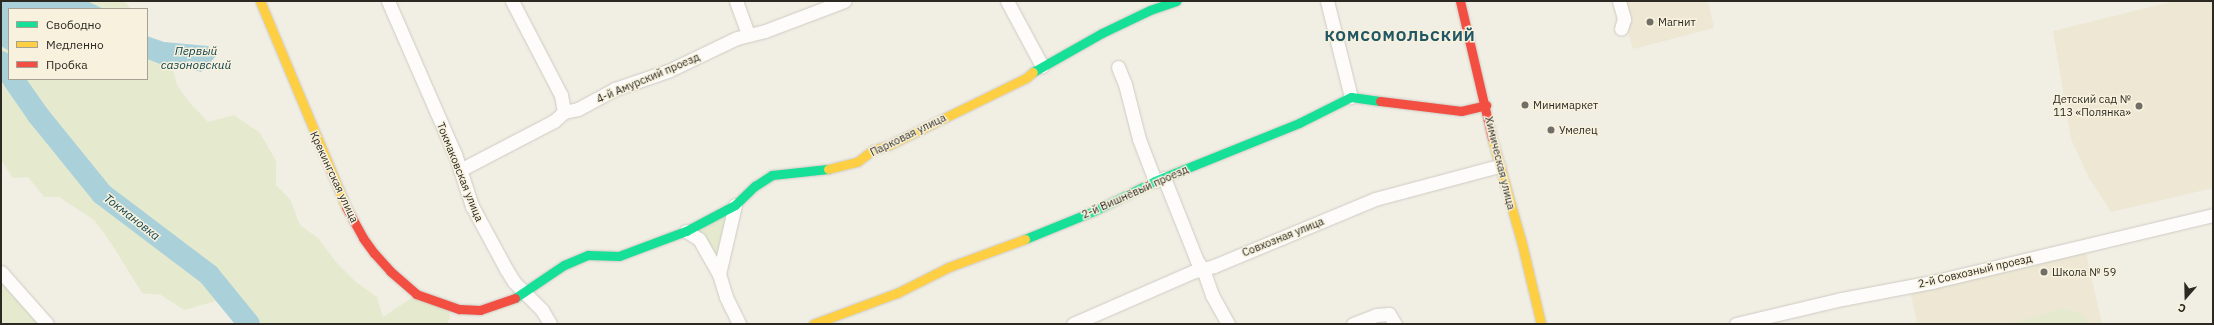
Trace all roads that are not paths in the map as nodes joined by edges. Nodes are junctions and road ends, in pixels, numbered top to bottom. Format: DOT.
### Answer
graph roads {
  1 [pos="260,1"];
  2 [pos="388,1"];
  3 [pos="512,1"];
  4 [pos="736,1"];
  5 [pos="844,1"];
  6 [pos="1007,1"];
  7 [pos="1176,1"];
  8 [pos="1327,1"];
  9 [pos="1460,1"];
  10 [pos="1619,1"];
  11 [pos="1621,30"];
  12 [pos="748,34"];
  13 [pos="1042,66"];
  14 [pos="1118,67"];
  15 [pos="1351,97"];
  16 [pos="1486,106"];
  17 [pos="564,112"];
  18 [pos="1499,166"];
  19 [pos="460,170"];
  20 [pos="1160,180"];
  21 [pos="735,205"];
  22 [pos="2213,215"];
  23 [pos="686,231"];
  24 [pos="1203,269"];
  25 [pos="1,272"];
  26 [pos="719,274"];
  27 [pos="526,292"];
  28 [pos="459,309"];
  29 [pos="1392,319"];
  30 [pos="47,324"];
  31 [pos="550,324"];
  32 [pos="739,324"];
  33 [pos="813,324"];
  34 [pos="1073,324"];
  35 [pos="1228,324"];
  36 [pos="1353,324"];
  37 [pos="1541,324"];
  38 [pos="1736,324"];
  1 -- 28 [label="street, Крекингская улица"];
  2 -- 19 [label="street, Токмаковская улица"];
  3 -- 17 [label="street"];
  4 -- 12 [label="street"];
  5 -- 12 [label="street, 4-й Амурский проезд"];
  6 -- 13 [label="street"];
  7 -- 13 [label="street, Парковая улица"];
  8 -- 15 [label="street"];
  9 -- 16 [label="street, Химическая улица"];
  10 -- 11 [label="street"];
  12 -- 17 [label="street, 4-й Амурский проезд"];
  13 -- 21 [label="street, Парковая улица"];
  14 -- 20 [label="street"];
  15 -- 16 [label="street"];
  15 -- 20 [label="street, 2-й Вишнёвый проезд"];
  16 -- 18 [label="street, Химическая улица"];
  17 -- 19 [label="street, 4-й Амурский проезд"];
  18 -- 24 [label="street, Совхозная улица"];
  18 -- 37 [label="street, Химическая улица"];
  19 -- 27 [label="street, Токмаковская улица"];
  20 -- 24 [label="street"];
  20 -- 33 [label="street, 2-й Вишнёвый проезд"];
  21 -- 23 [label="street, Парковая улица"];
  21 -- 26 [label="street"];
  22 -- 38 [label="street, 2-й Совхозный проезд"];
  23 -- 26 [label="street"];
  23 -- 27 [label="street, Парковая улица"];
  24 -- 34 [label="street, Совхозная улица"];
  24 -- 35 [label="street"];
  25 -- 30 [label="street"];
  26 -- 32 [label="street"];
  27 -- 28 [label="street, Парковая улица"];
  27 -- 31 [label="street, Токмаковская улица"];
  29 -- 36 [label="street"];
}
